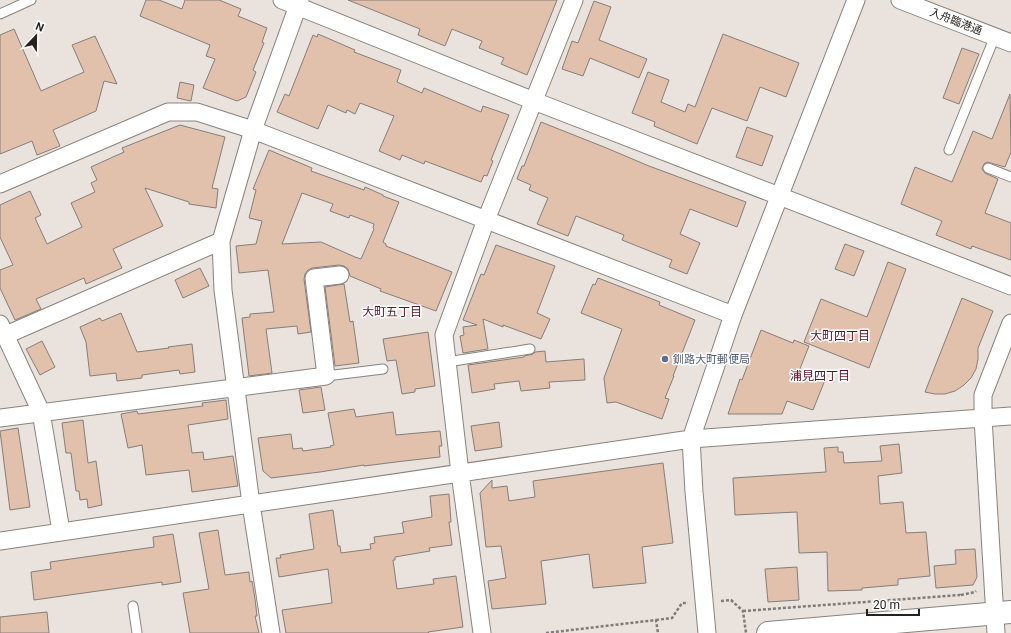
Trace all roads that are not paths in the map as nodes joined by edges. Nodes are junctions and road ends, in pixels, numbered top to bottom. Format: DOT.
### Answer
graph roads {
  1 [pos="31,0"];
  2 [pos="282,0"];
  3 [pos="574,0"];
  4 [pos="856,0"];
  5 [pos="900,0"];
  6 [pos="299,3"];
  7 [pos="0,14"];
  8 [pos="995,36"];
  9 [pos="1011,43"];
  10 [pos="534,101"];
  11 [pos="253,130"];
  12 [pos="949,150"];
  13 [pos="988,168"];
  14 [pos="1011,177"];
  15 [pos="0,184"];
  16 [pos="779,196"];
  17 [pos="486,220"];
  18 [pos="221,241"];
  19 [pos="340,275"];
  20 [pos="1011,286"];
  21 [pos="733,315"];
  22 [pos="1011,323"];
  23 [pos="3,329"];
  24 [pos="530,349"];
  25 [pos="448,362"];
  26 [pos="383,369"];
  27 [pos="326,376"];
  28 [pos="236,388"];
  29 [pos="41,412"];
  30 [pos="1011,416"];
  31 [pos="0,418"];
  32 [pos="983,418"];
  33 [pos="691,439"];
  34 [pos="460,473"];
  35 [pos="251,504"];
  36 [pos="61,531"];
  37 [pos="0,541"];
  38 [pos="133,606"];
  39 [pos="1001,619"];
  40 [pos="137,633"];
  41 [pos="271,633"];
  42 [pos="482,633"];
  43 [pos="707,633"];
  44 [pos="768,633"];
  1 -- 7 [label="lane"];
  2 -- 6 [label="street"];
  3 -- 10 [label="street"];
  4 -- 16 [label="street"];
  5 -- 8 [label="street, 入舟臨港通"];
  6 -- 10 [label="street"];
  6 -- 11 [label="street"];
  8 -- 9 [label="street, 入舟臨港通"];
  8 -- 12 [label="lane"];
  10 -- 16 [label="street"];
  10 -- 17 [label="street"];
  11 -- 15 [label="street"];
  11 -- 17 [label="street"];
  11 -- 18 [label="street"];
  13 -- 14 [label="lane"];
  16 -- 20 [label="street"];
  16 -- 21 [label="street"];
  17 -- 21 [label="street"];
  17 -- 25 [label="street"];
  18 -- 23 [label="street"];
  18 -- 28 [label="street"];
  19 -- 27 [label="street"];
  21 -- 33 [label="street"];
  22 -- 32 [label="street"];
  23 -- 29 [label="street"];
  24 -- 25 [label="lane"];
  25 -- 34 [label="street"];
  26 -- 27 [label="lane"];
  27 -- 28 [label="street"];
  28 -- 29 [label="street"];
  28 -- 35 [label="street"];
  29 -- 31 [label="street"];
  29 -- 36 [label="street"];
  30 -- 32 [label="street"];
  32 -- 33 [label="street"];
  32 -- 39 [label="street"];
  33 -- 34 [label="street"];
  33 -- 43 [label="street"];
  34 -- 35 [label="street"];
  34 -- 42 [label="street"];
  35 -- 36 [label="street"];
  35 -- 41 [label="street"];
  36 -- 37 [label="street"];
  38 -- 40 [label="lane"];
  39 -- 44 [label="main road"];
}
